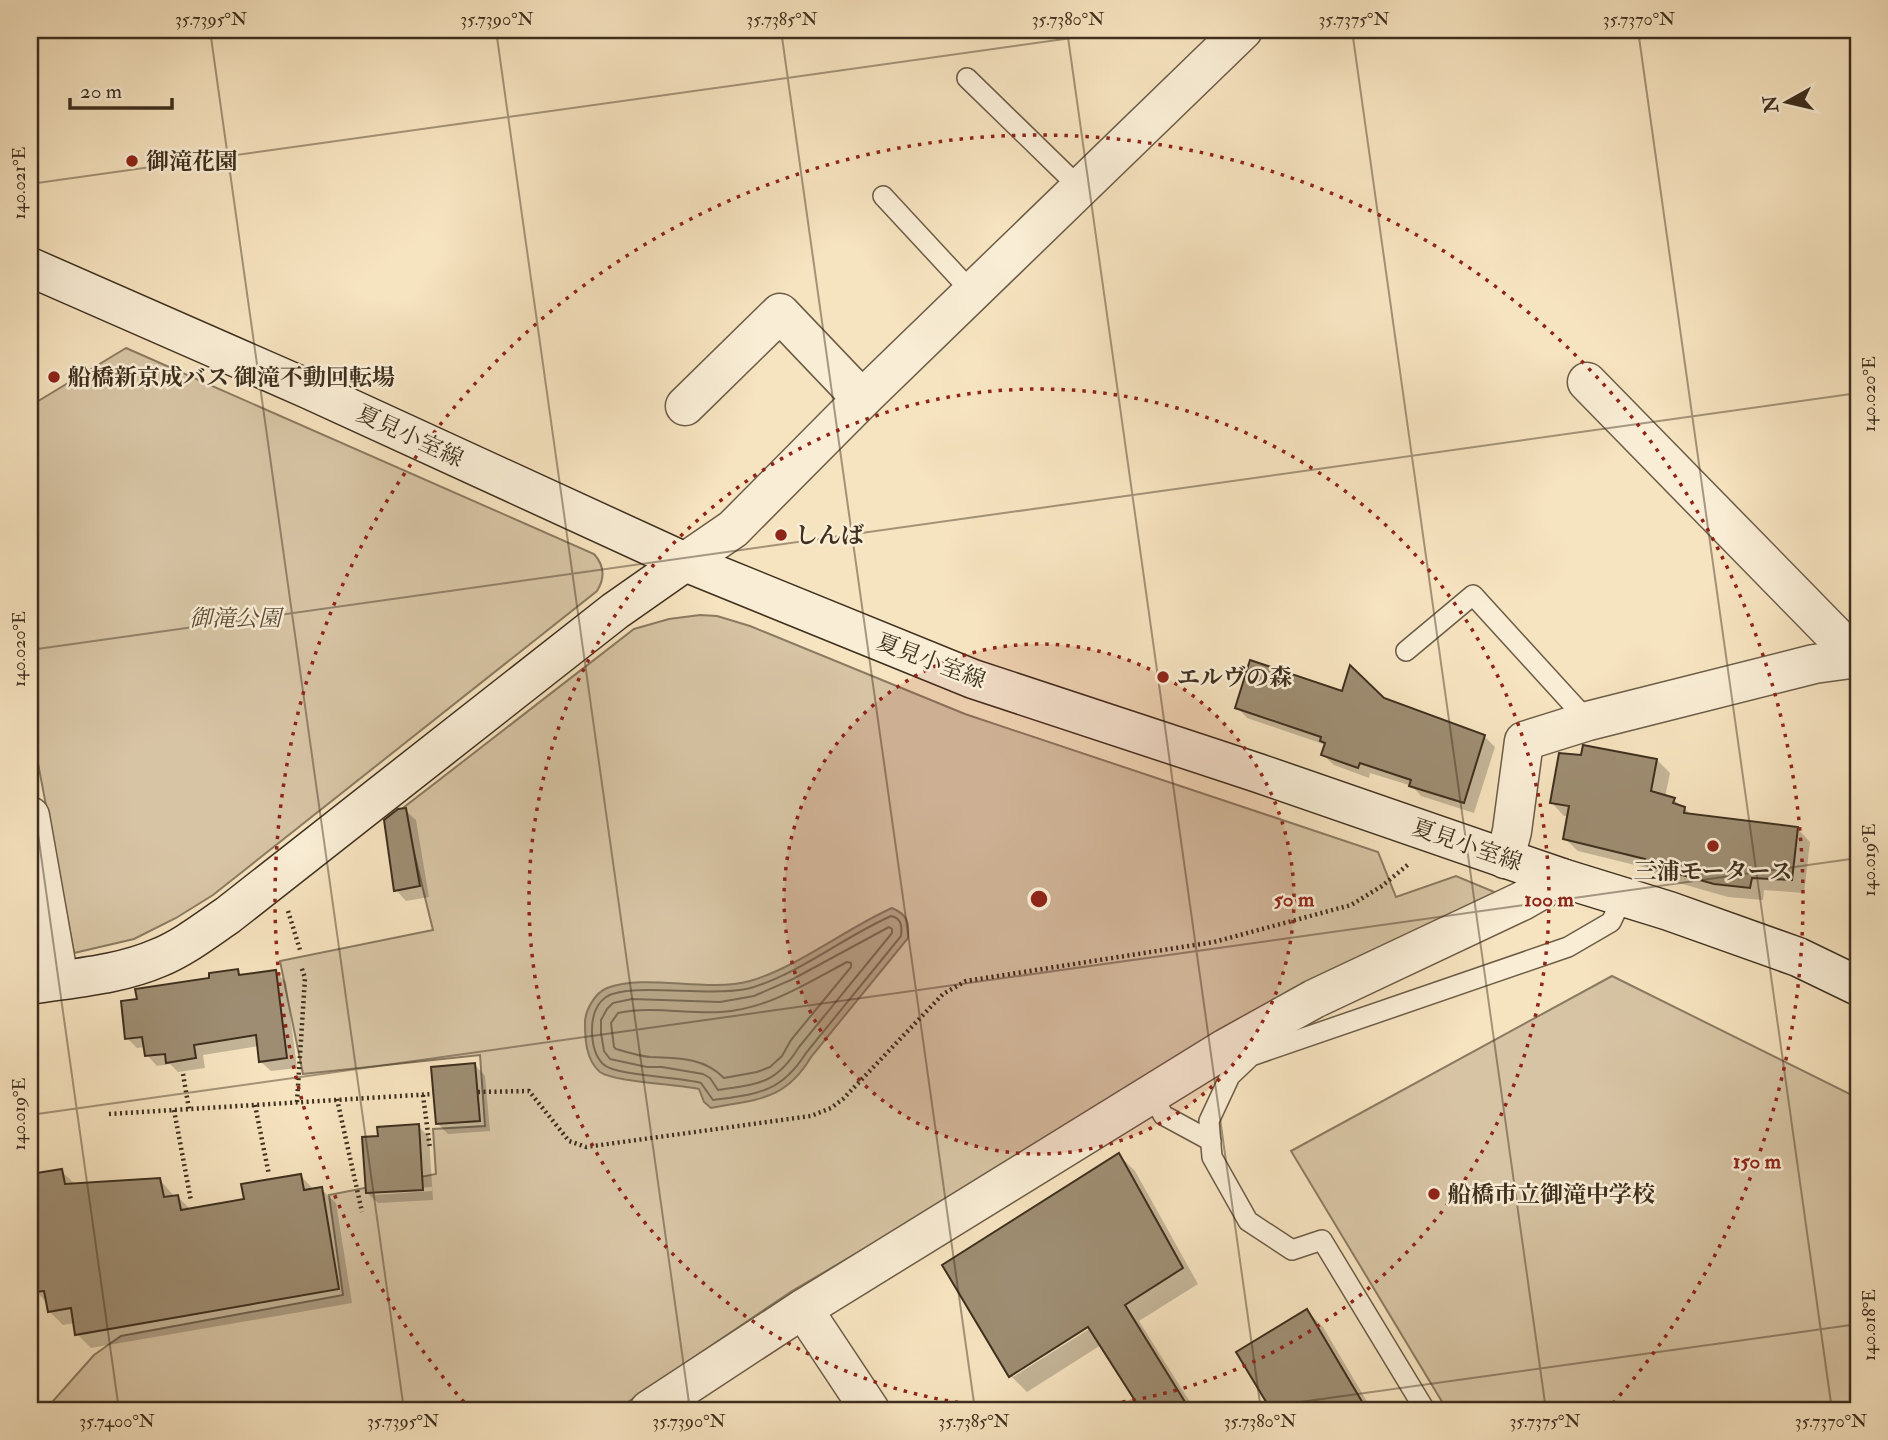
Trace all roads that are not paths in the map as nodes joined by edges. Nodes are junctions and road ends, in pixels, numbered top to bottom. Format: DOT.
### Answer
graph roads {
  1 [pos="1243,30"];
  2 [pos="967,79"];
  3 [pos="1080,188"];
  4 [pos="883,196"];
  5 [pos="30,267"];
  6 [pos="972,292"];
  7 [pos="1587,382"];
  8 [pos="862,399"];
  9 [pos="685,406"];
  10 [pos="685,562"];
  11 [pos="1406,650"];
  12 [pos="1858,658"];
  13 [pos="1588,721"];
  14 [pos="30,816"];
  15 [pos="1505,859"];
  16 [pos="1562,878"];
  17 [pos="1623,897"];
  18 [pos="44,983"];
  19 [pos="1858,986"];
  20 [pos="1152,1093"];
  21 [pos="1211,1141"];
  22 [pos="803,1309"];
  23 [pos="665,1406"];
  24 [pos="870,1410"];
  25 [pos="1425,1410"];
  1 -- 3 [label="street"];
  2 -- 3 [label="lane"];
  3 -- 6 [label="street"];
  4 -- 6 [label="lane"];
  5 -- 10 [label="street, 夏見小室線"];
  6 -- 8 [label="street"];
  7 -- 12 [label="street"];
  8 -- 9 [label="street"];
  8 -- 10 [label="street"];
  10 -- 15 [label="street, 夏見小室線"];
  10 -- 18 [label="street"];
  11 -- 13 [label="lane"];
  12 -- 13 [label="street"];
  13 -- 15 [label="street"];
  14 -- 18 [label="street"];
  15 -- 16 [label="street, 夏見小室線"];
  16 -- 17 [label="street, 夏見小室線"];
  16 -- 20 [label="street"];
  17 -- 19 [label="street, 夏見小室線"];
  17 -- 21 [label="lane"];
  20 -- 21 [label="lane"];
  20 -- 22 [label="street"];
  21 -- 25 [label="lane"];
  22 -- 23 [label="street"];
  22 -- 24 [label="street"];
}
